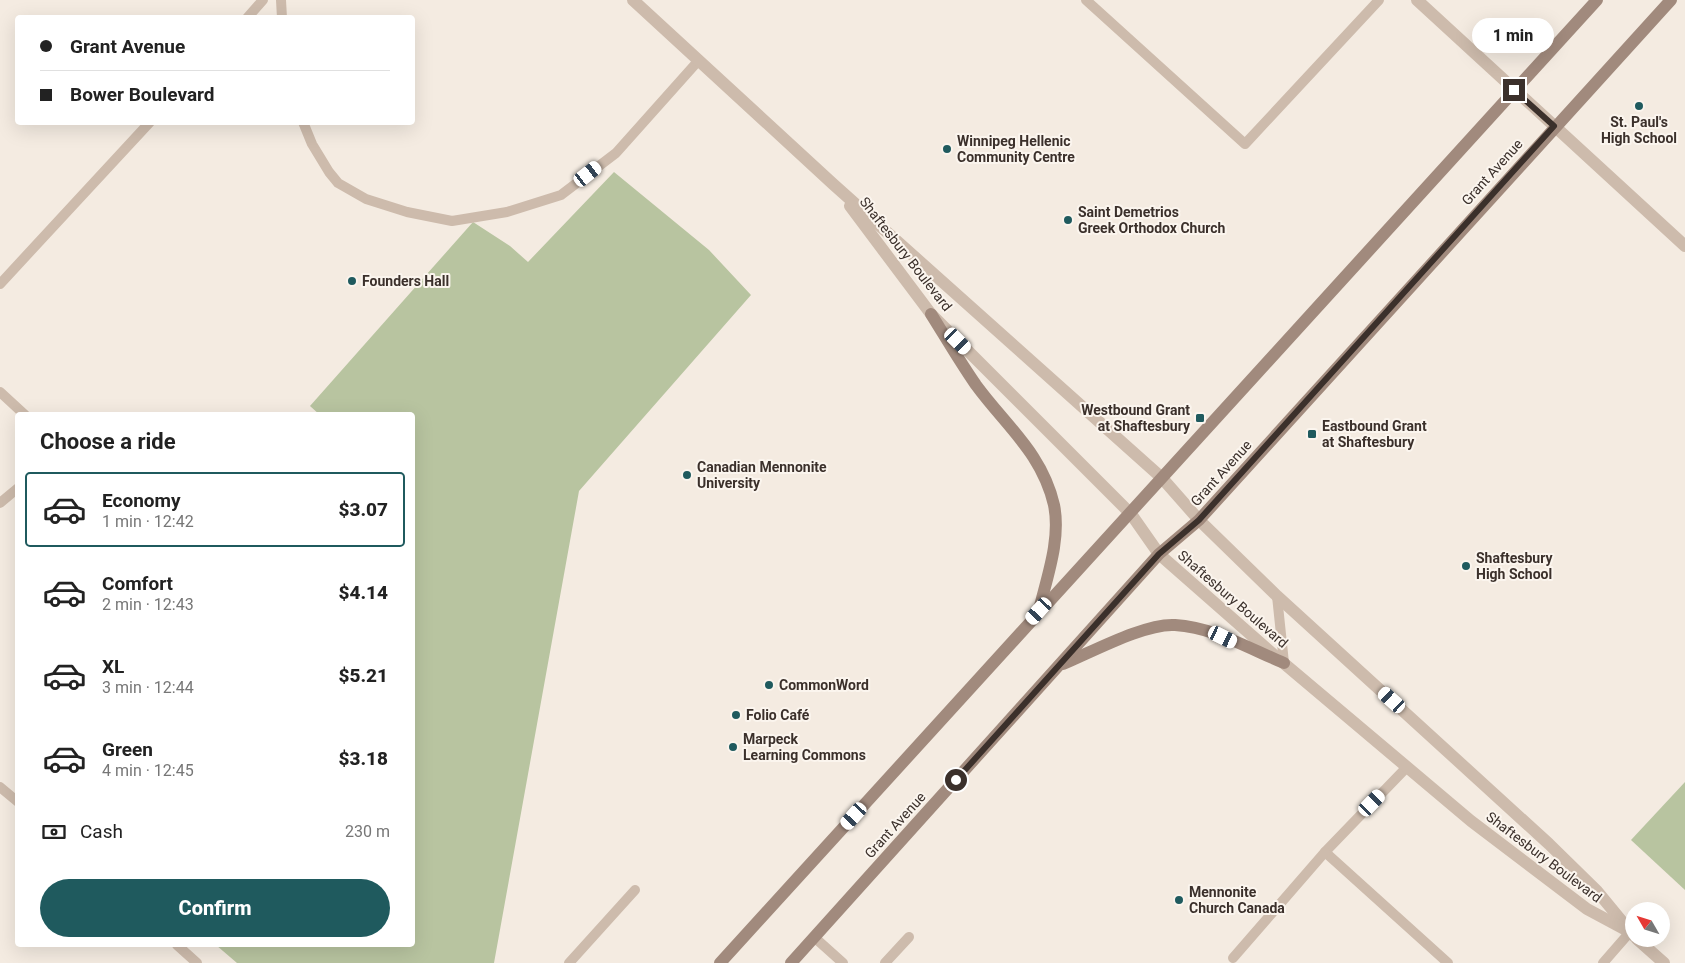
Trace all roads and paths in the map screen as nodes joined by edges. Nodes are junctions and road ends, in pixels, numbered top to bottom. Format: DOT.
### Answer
graph roads {
  1 [pos="263,0"];
  2 [pos="282,0"];
  3 [pos="632,0"];
  4 [pos="1086,0"];
  5 [pos="1379,0"];
  6 [pos="1417,0"];
  7 [pos="1597,0"];
  8 [pos="1670,0"];
  9 [pos="250,15"];
  10 [pos="282,15"];
  11 [pos="699,60"];
  12 [pos="1514,90"];
  13 [pos="147,125"];
  14 [pos="304,125"];
  15 [pos="1554,126"];
  16 [pos="833,184"];
  17 [pos="1685,246"];
  18 [pos="0,284"];
  19 [pos="931,314"];
  20 [pos="0,392"];
  21 [pos="23,412"];
  22 [pos="1162,478"];
  23 [pos="15,490"];
  24 [pos="0,502"];
  25 [pos="1131,514"];
  26 [pos="1199,520"];
  27 [pos="1159,554"];
  28 [pos="1277,596"];
  29 [pos="1039,611"];
  30 [pos="1284,663"];
  31 [pos="1059,666"];
  32 [pos="1407,767"];
  33 [pos="0,786"];
  34 [pos="15,799"];
  35 [pos="1325,852"];
  36 [pos="635,890"];
  37 [pos="1625,925"];
  38 [pos="1625,931"];
  39 [pos="814,937"];
  40 [pos="909,937"];
  41 [pos="1625,944"];
  42 [pos="179,947"];
  43 [pos="1647,948"];
  44 [pos="1233,958"];
  45 [pos="197,963"];
  46 [pos="569,963"];
  47 [pos="720,963"];
  48 [pos="791,963"];
  49 [pos="843,963"];
  50 [pos="885,963"];
  51 [pos="1448,963"];
  52 [pos="1603,963"];
  53 [pos="1664,963"];
  1 -- 9 [label="lane"];
  2 -- 10 [label="lane"];
  3 -- 11 [label="street, Shaftesbury Boulevard"];
  4 -- 5 [label="lane"];
  6 -- 12 [label="street"];
  7 -- 12 [label="main road"];
  8 -- 15 [label="main road, Grant Avenue"];
  11 -- 14 [label="lane"];
  11 -- 16 [label="street, Shaftesbury Boulevard"];
  12 -- 15 [label="street"];
  12 -- 22 [label="main road"];
  13 -- 18 [label="lane"];
  15 -- 17 [label="street"];
  15 -- 26 [label="main road, Grant Avenue"];
  16 -- 19 [label="street, Shaftesbury Boulevard"];
  16 -- 22 [label="street, Shaftesbury Boulevard"];
  19 -- 25 [label="street, Shaftesbury Boulevard"];
  19 -- 29 [label="main road"];
  20 -- 21 [label="lane"];
  22 -- 25 [label="main road"];
  22 -- 26 [label="street, Shaftesbury Boulevard"];
  23 -- 24 [label="lane"];
  25 -- 27 [label="street, Shaftesbury Boulevard"];
  25 -- 29 [label="main road"];
  26 -- 27 [label="main road, Grant Avenue"];
  26 -- 28 [label="street, Shaftesbury Boulevard"];
  27 -- 30 [label="street, Shaftesbury Boulevard"];
  27 -- 31 [label="main road, Grant Avenue"];
  28 -- 30 [label="lane"];
  28 -- 37 [label="street, Shaftesbury Boulevard"];
  29 -- 47 [label="main road"];
  30 -- 31 [label="main road"];
  30 -- 32 [label="street, Shaftesbury Boulevard"];
  31 -- 39 [label="main road, Grant Avenue"];
  32 -- 35 [label="lane"];
  32 -- 38 [label="street, Shaftesbury Boulevard"];
  33 -- 34 [label="lane"];
  35 -- 44 [label="lane"];
  35 -- 51 [label="lane"];
  36 -- 46 [label="lane"];
  39 -- 48 [label="main road, Grant Avenue"];
  39 -- 49 [label="lane"];
  40 -- 50 [label="lane"];
  41 -- 52 [label="lane"];
  42 -- 45 [label="lane"];
  43 -- 53 [label="street, Shaftesbury Boulevard"];
}
